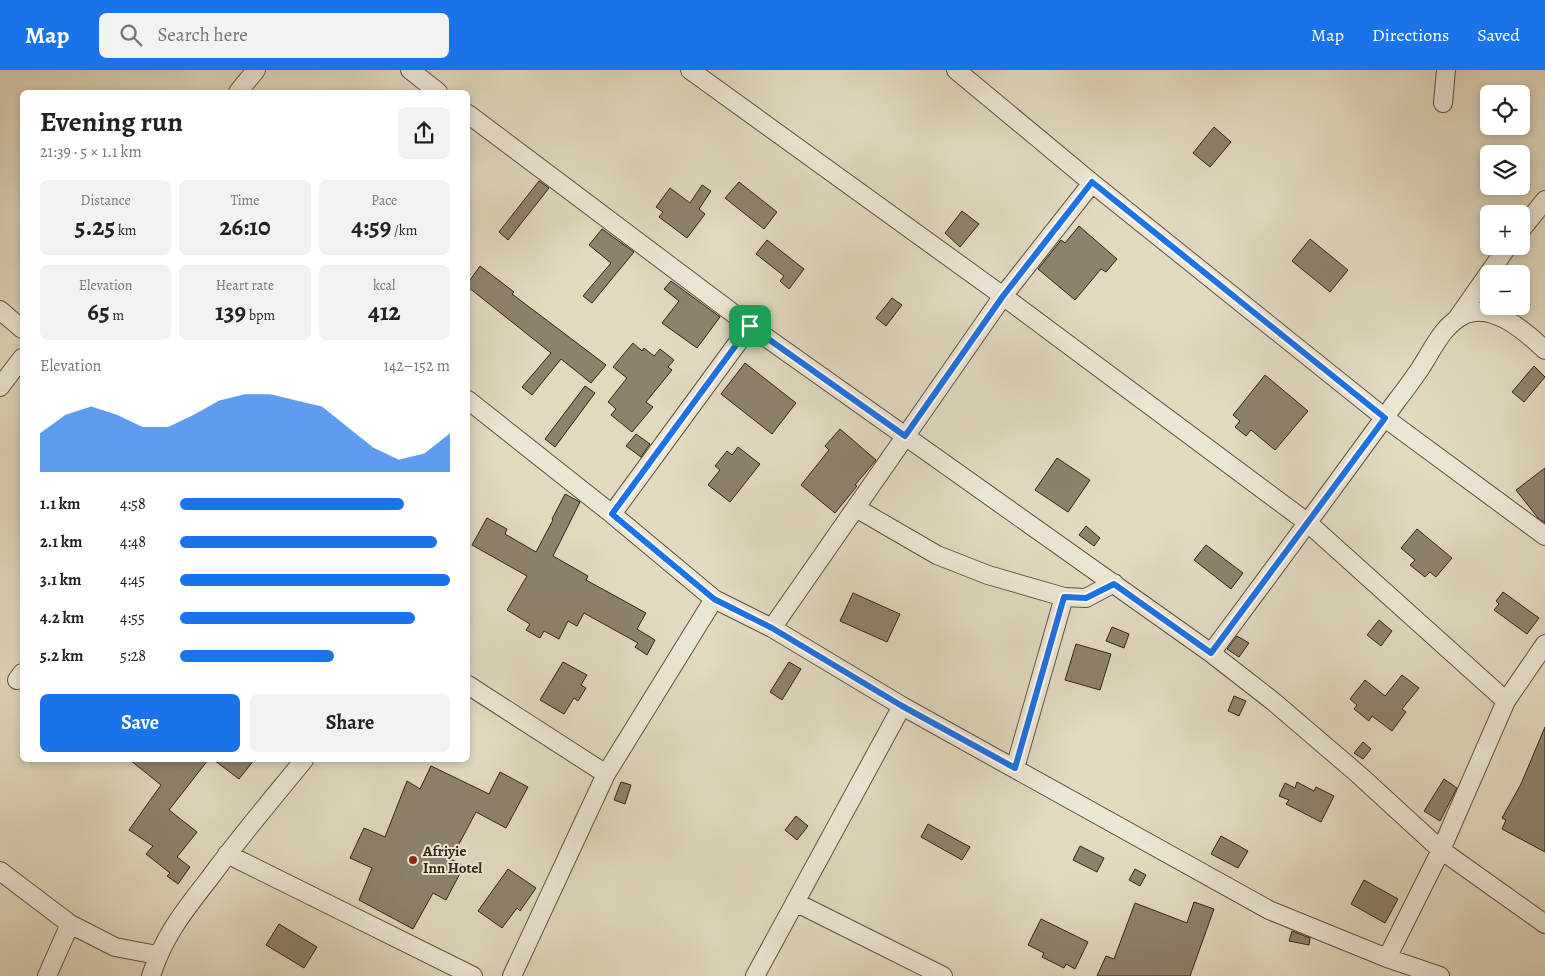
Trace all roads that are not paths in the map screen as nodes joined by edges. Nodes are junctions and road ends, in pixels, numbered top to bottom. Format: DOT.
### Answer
graph roads {
  1 [pos="256,70"];
  2 [pos="410,70"];
  3 [pos="690,70"];
  4 [pos="956,70"];
  5 [pos="1446,70"];
  6 [pos="240,90"];
  7 [pos="435,90"];
  8 [pos="1443,103"];
  9 [pos="470,116"];
  10 [pos="1092,182"];
  11 [pos="1545,200"];
  12 [pos="1530,219"];
  13 [pos="1502,255"];
  14 [pos="1003,296"];
  15 [pos="0,310"];
  16 [pos="1454,322"];
  17 [pos="750,326"];
  18 [pos="20,327"];
  19 [pos="1545,350"];
  20 [pos="20,361"];
  21 [pos="0,387"];
  22 [pos="470,402"];
  23 [pos="1385,418"];
  24 [pos="905,436"];
  25 [pos="856,508"];
  26 [pos="612,514"];
  27 [pos="1308,523"];
  28 [pos="1545,536"];
  29 [pos="1114,584"];
  30 [pos="1064,597"];
  31 [pos="714,599"];
  32 [pos="772,628"];
  33 [pos="1545,644"];
  34 [pos="1211,653"];
  35 [pos="470,686"];
  36 [pos="1506,701"];
  37 [pos="902,706"];
  38 [pos="302,762"];
  39 [pos="1015,768"];
  40 [pos="606,774"];
  41 [pos="1441,850"];
  42 [pos="227,854"];
  43 [pos="0,871"];
  44 [pos="795,902"];
  45 [pos="70,924"];
  46 [pos="1545,924"];
  47 [pos="157,955"];
  48 [pos="1387,958"];
  49 [pos="47,976"];
  50 [pos="150,976"];
  51 [pos="474,976"];
  52 [pos="512,976"];
  53 [pos="755,976"];
  54 [pos="943,976"];
  55 [pos="1440,976"];
  1 -- 6 [label="street"];
  2 -- 7 [label="street"];
  3 -- 14 [label="street"];
  4 -- 10 [label="street"];
  5 -- 8 [label="street"];
  9 -- 17 [label="street"];
  10 -- 14 [label="street"];
  10 -- 23 [label="street"];
  11 -- 12 [label="street"];
  13 -- 16 [label="street"];
  14 -- 24 [label="street"];
  14 -- 27 [label="street"];
  15 -- 18 [label="street"];
  16 -- 19 [label="street"];
  16 -- 23 [label="street"];
  17 -- 24 [label="street"];
  17 -- 26 [label="street"];
  20 -- 21 [label="street"];
  22 -- 26 [label="street"];
  23 -- 27 [label="street"];
  23 -- 28 [label="street"];
  24 -- 25 [label="street"];
  24 -- 29 [label="street"];
  25 -- 30 [label="street"];
  25 -- 32 [label="street"];
  26 -- 31 [label="street"];
  27 -- 34 [label="street"];
  27 -- 36 [label="street"];
  29 -- 30 [label="street"];
  29 -- 34 [label="street"];
  30 -- 39 [label="street"];
  31 -- 32 [label="street"];
  31 -- 40 [label="street"];
  32 -- 37 [label="street"];
  33 -- 36 [label="street"];
  34 -- 41 [label="street"];
  35 -- 40 [label="street"];
  36 -- 41 [label="street"];
  37 -- 39 [label="street"];
  37 -- 44 [label="street"];
  38 -- 42 [label="street"];
  39 -- 48 [label="street"];
  40 -- 52 [label="street"];
  41 -- 46 [label="street"];
  41 -- 48 [label="street"];
  42 -- 47 [label="street"];
  42 -- 51 [label="street"];
  43 -- 45 [label="street"];
  44 -- 53 [label="street"];
  44 -- 54 [label="street"];
  45 -- 47 [label="street"];
  45 -- 49 [label="street"];
  47 -- 50 [label="street"];
  48 -- 55 [label="street"];
}
